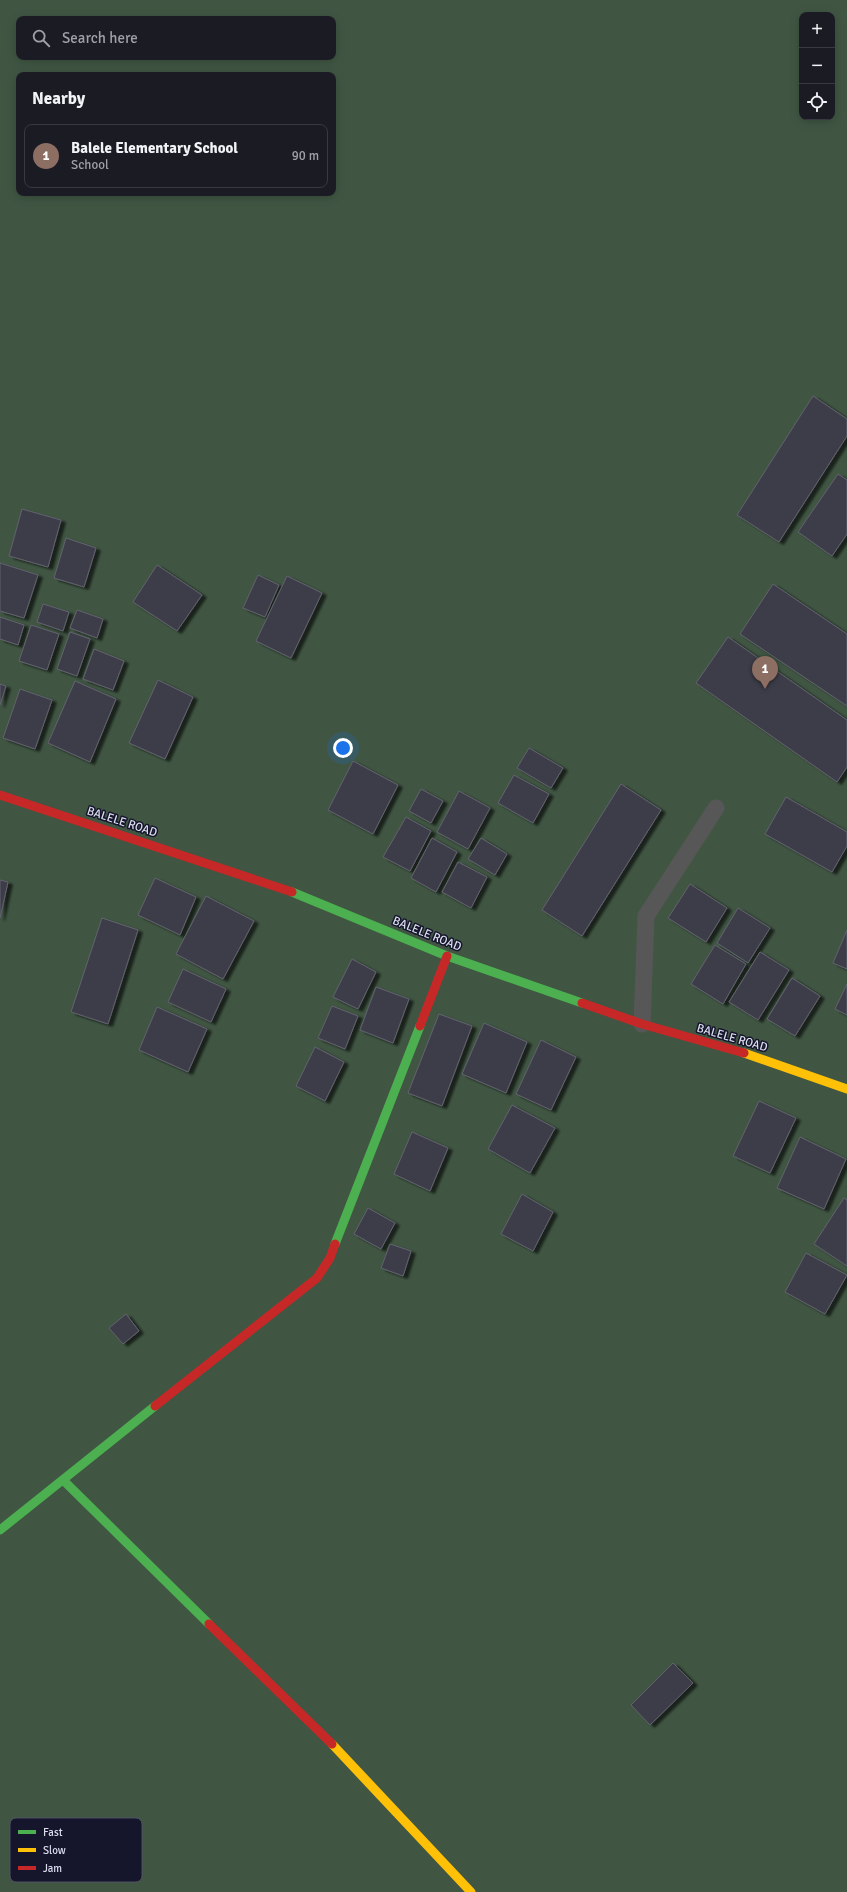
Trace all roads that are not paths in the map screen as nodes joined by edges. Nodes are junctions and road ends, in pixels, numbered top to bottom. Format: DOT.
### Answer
graph roads {
  1 [pos="0,795"];
  2 [pos="716,808"];
  3 [pos="447,956"];
  4 [pos="642,1024"];
  5 [pos="847,1089"];
  6 [pos="63,1480"];
  7 [pos="0,1530"];
  8 [pos="471,1892"];
  1 -- 3 [label="street, BALELE ROAD"];
  2 -- 4 [label="lane"];
  3 -- 4 [label="street, BALELE ROAD"];
  3 -- 6 [label="street"];
  4 -- 5 [label="street, BALELE ROAD"];
  6 -- 7 [label="street"];
  6 -- 8 [label="street"];
}
